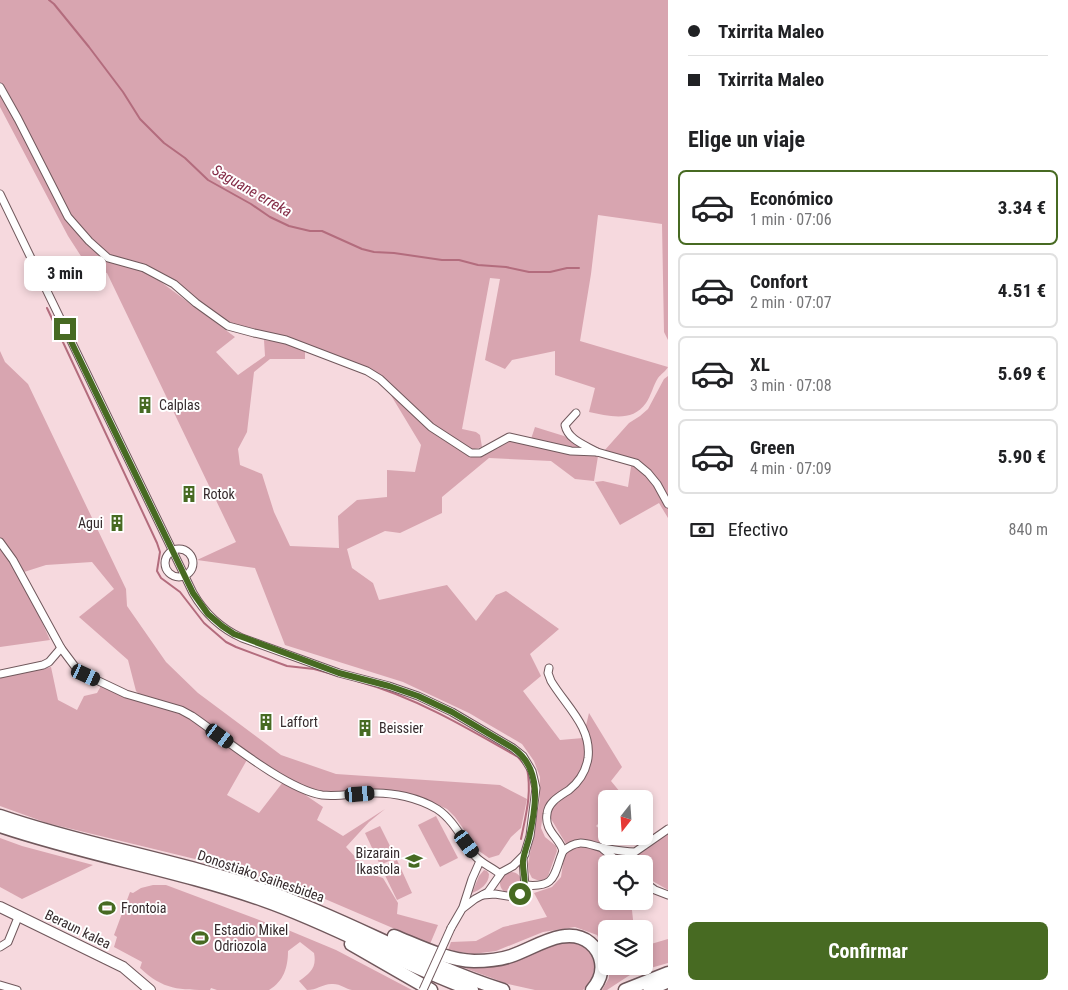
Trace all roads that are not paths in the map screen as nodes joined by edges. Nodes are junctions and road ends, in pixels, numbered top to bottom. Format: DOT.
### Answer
graph roads {
  1 [pos="0,87"];
  2 [pos="0,194"];
  3 [pos="576,413"];
  4 [pos="597,452"];
  5 [pos="668,504"];
  6 [pos="0,542"];
  7 [pos="173,551"];
  8 [pos="185,576"];
  9 [pos="61,648"];
  10 [pos="549,668"];
  11 [pos="0,674"];
  12 [pos="0,816"];
  13 [pos="0,826"];
  14 [pos="668,829"];
  15 [pos="601,848"];
  16 [pos="563,852"];
  17 [pos="524,854"];
  18 [pos="610,855"];
  19 [pos="480,861"];
  20 [pos="508,869"];
  21 [pos="499,876"];
  22 [pos="524,877"];
  23 [pos="525,885"];
  24 [pos="653,889"];
  25 [pos="483,895"];
  26 [pos="668,895"];
  27 [pos="506,896"];
  28 [pos="291,899"];
  29 [pos="0,906"];
  30 [pos="462,909"];
  31 [pos="19,916"];
  32 [pos="310,918"];
  33 [pos="0,947"];
  34 [pos="668,973"];
  35 [pos="668,982"];
  36 [pos="0,985"];
  37 [pos="145,987"];
  38 [pos="17,990"];
  39 [pos="423,990"];
  40 [pos="431,990"];
  41 [pos="472,990"];
  42 [pos="503,990"];
  43 [pos="592,990"];
  44 [pos="625,990"];
  45 [pos="649,990"];
  1 -- 4 [label="street"];
  2 -- 7 [label="street"];
  3 -- 4 [label="street"];
  4 -- 5 [label="street"];
  6 -- 9 [label="street"];
  7 -- 8 [label="street"];
  7 -- 8 [label="street"];
  7 -- 8 [label="street"];
  8 -- 17 [label="street"];
  9 -- 11 [label="street"];
  9 -- 19 [label="street"];
  10 -- 16 [label="street"];
  12 -- 28 [label="highway, Donostiako Saihesbidea"];
  13 -- 32 [label="highway, Donostiako Saihesbidea"];
  14 -- 15 [label="street"];
  15 -- 16 [label="street"];
  15 -- 18 [label="street"];
  16 -- 23 [label="street"];
  17 -- 20 [label="street"];
  17 -- 22 [label="street"];
  19 -- 21 [label="street"];
  19 -- 30 [label="street"];
  20 -- 21 [label="street"];
  20 -- 22 [label="street"];
  21 -- 25 [label="street"];
  21 -- 27 [label="street"];
  22 -- 23 [label="street"];
  23 -- 27 [label="street"];
  24 -- 26 [label="street"];
  25 -- 27 [label="street"];
  25 -- 30 [label="street"];
  28 -- 42 [label="highway, Donostiako Saihesbidea"];
  28 -- 43 [label="highway"];
  29 -- 31 [label="street, Beraun kalea"];
  30 -- 39 [label="street, bridge"];
  31 -- 33 [label="street"];
  31 -- 37 [label="street, Beraun kalea"];
  32 -- 40 [label="highway"];
  32 -- 41 [label="highway, Donostiako Saihesbidea"];
  34 -- 44 [label="highway"];
  35 -- 45 [label="main road"];
  36 -- 38 [label="street"];
}
